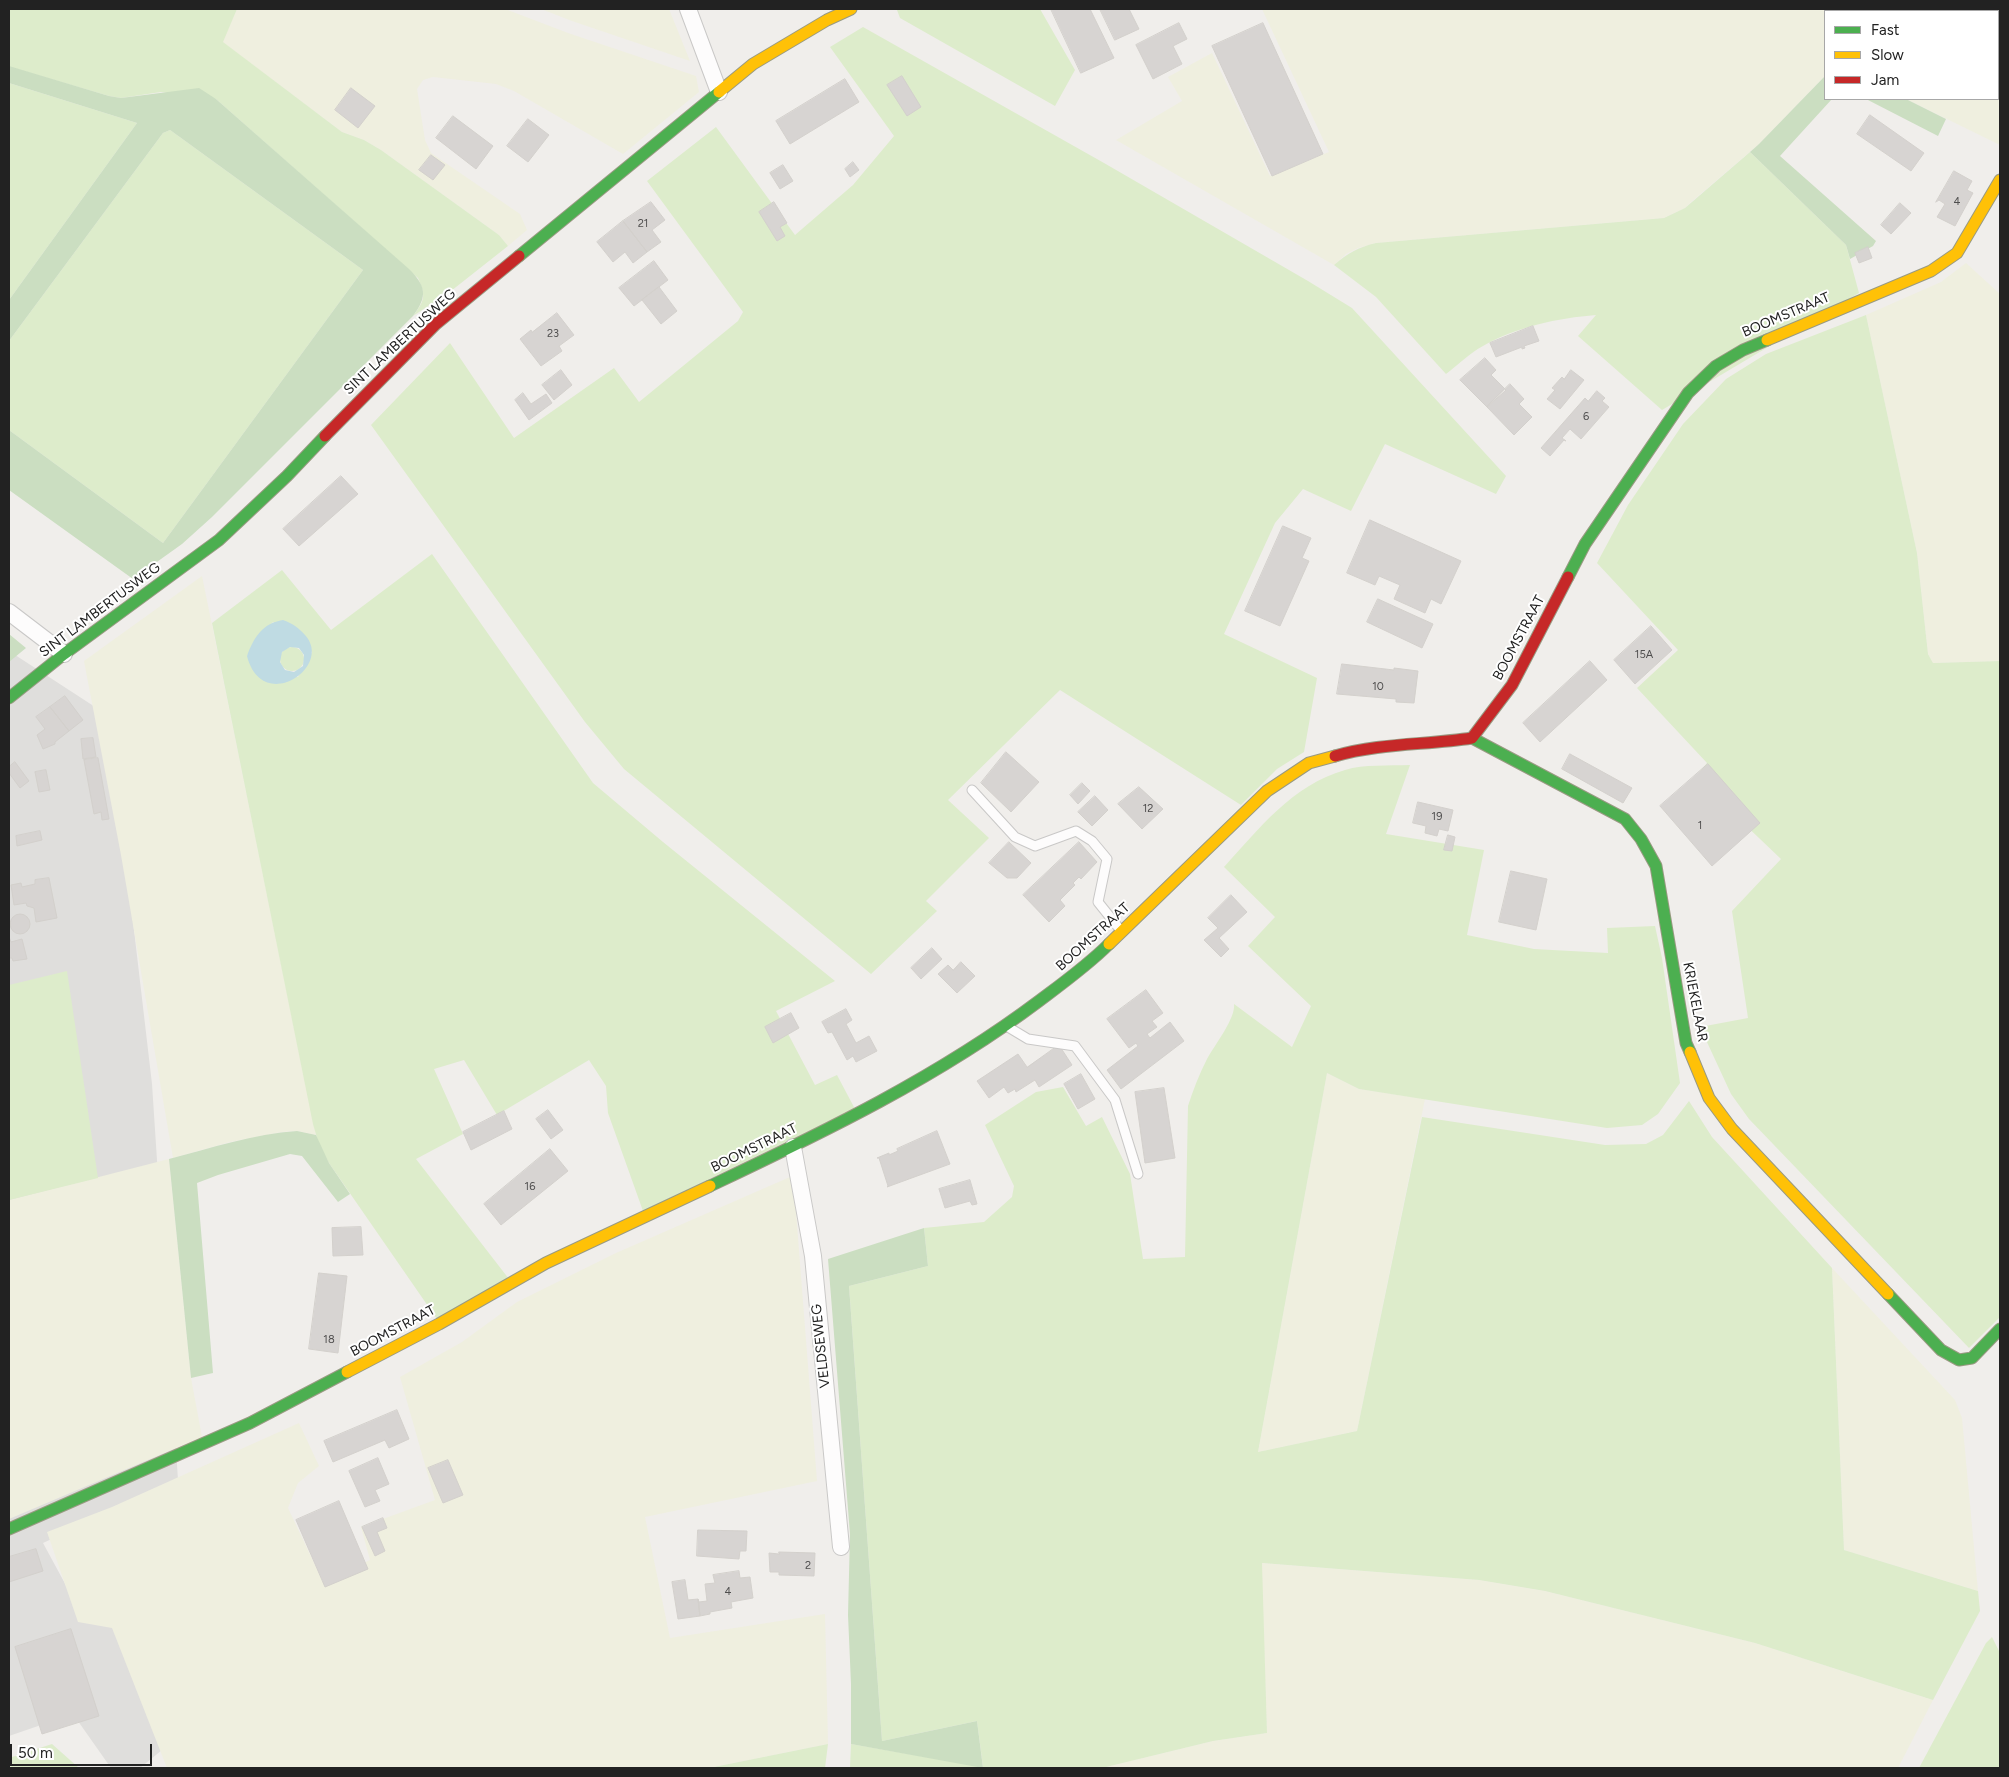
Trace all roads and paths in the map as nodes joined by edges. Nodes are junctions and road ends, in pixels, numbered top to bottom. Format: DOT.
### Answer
graph roads {
  1 [pos="688,9"];
  2 [pos="851,9"];
  3 [pos="719,92"];
  4 [pos="2000,180"];
  5 [pos="9,612"];
  6 [pos="64,654"];
  7 [pos="9,698"];
  8 [pos="1472,738"];
  9 [pos="972,790"];
  10 [pos="1122,933"];
  11 [pos="1006,1026"];
  12 [pos="792,1147"];
  13 [pos="1138,1174"];
  14 [pos="2000,1330"];
  15 [pos="9,1529"];
  16 [pos="841,1547"];
  1 -- 3 [label="street"];
  2 -- 3 [label="street, SINT LAMBERTUSWEG"];
  3 -- 6 [label="street, SINT LAMBERTUSWEG"];
  4 -- 8 [label="street, BOOMSTRAAT"];
  5 -- 6 [label="street"];
  6 -- 7 [label="street, SINT LAMBERTUSWEG"];
  8 -- 10 [label="street, BOOMSTRAAT"];
  8 -- 14 [label="street, KRIEKELAAR"];
  9 -- 10 [label="lane"];
  10 -- 11 [label="street, BOOMSTRAAT"];
  11 -- 12 [label="street, BOOMSTRAAT"];
  11 -- 13 [label="lane"];
  12 -- 15 [label="street, BOOMSTRAAT"];
  12 -- 16 [label="street, VELDSEWEG"];
}
